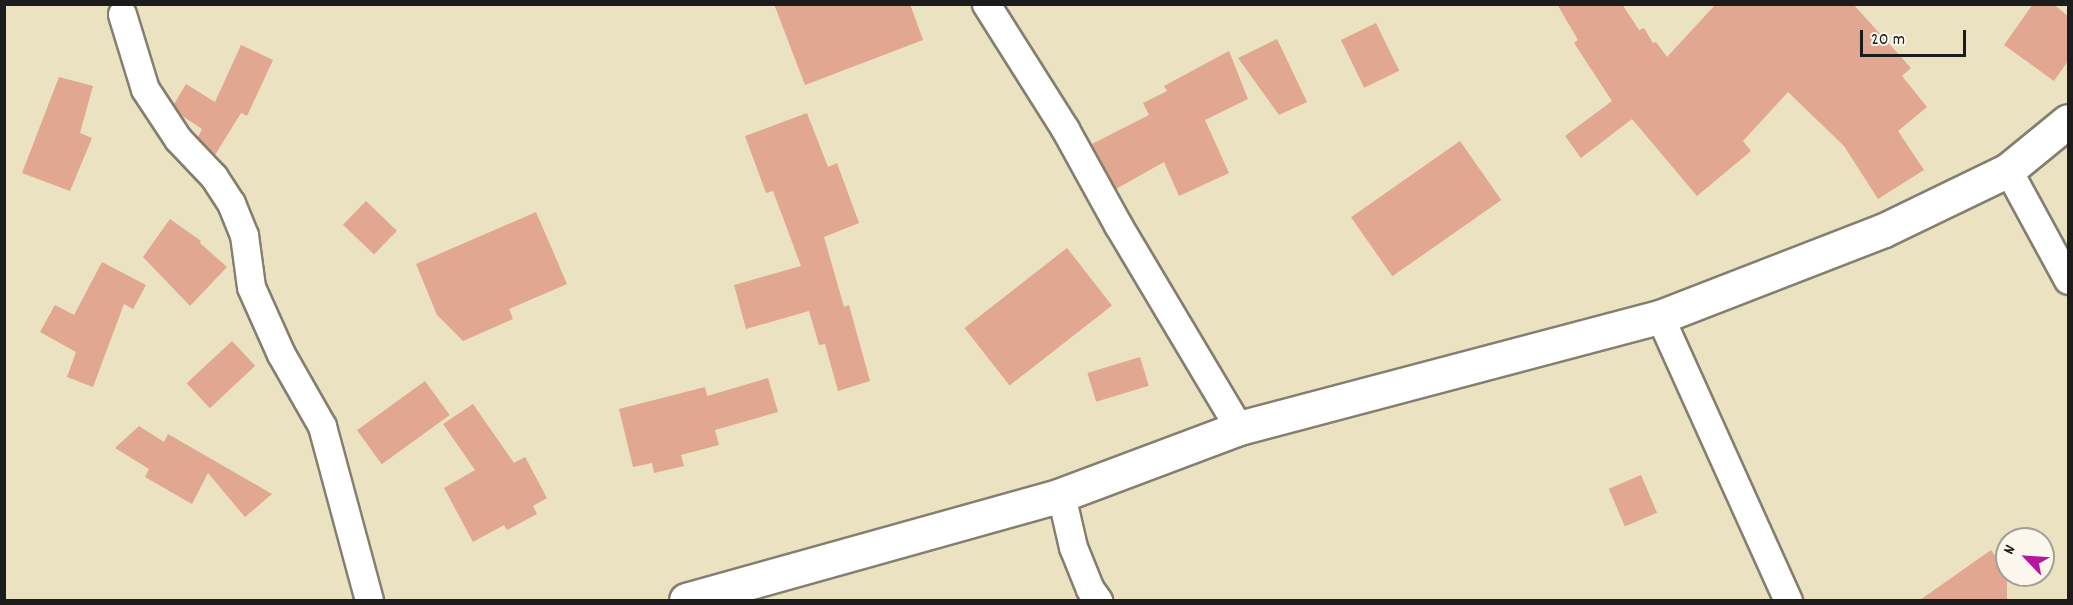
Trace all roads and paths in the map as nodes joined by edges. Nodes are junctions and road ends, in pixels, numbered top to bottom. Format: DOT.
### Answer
graph roads {
  1 [pos="986,4"];
  2 [pos="122,14"];
  3 [pos="2068,121"];
  4 [pos="2008,170"];
  5 [pos="2068,280"];
  6 [pos="1660,317"];
  7 [pos="1239,428"];
  8 [pos="1061,495"];
  9 [pos="369,600"];
  10 [pos="686,600"];
  11 [pos="1098,600"];
  12 [pos="1788,600"];
  1 -- 7 [label="street"];
  2 -- 9 [label="street"];
  3 -- 4 [label="street"];
  4 -- 5 [label="street"];
  4 -- 6 [label="street"];
  6 -- 7 [label="street"];
  6 -- 12 [label="street"];
  7 -- 8 [label="street"];
  8 -- 10 [label="street"];
  8 -- 11 [label="street"];
}
